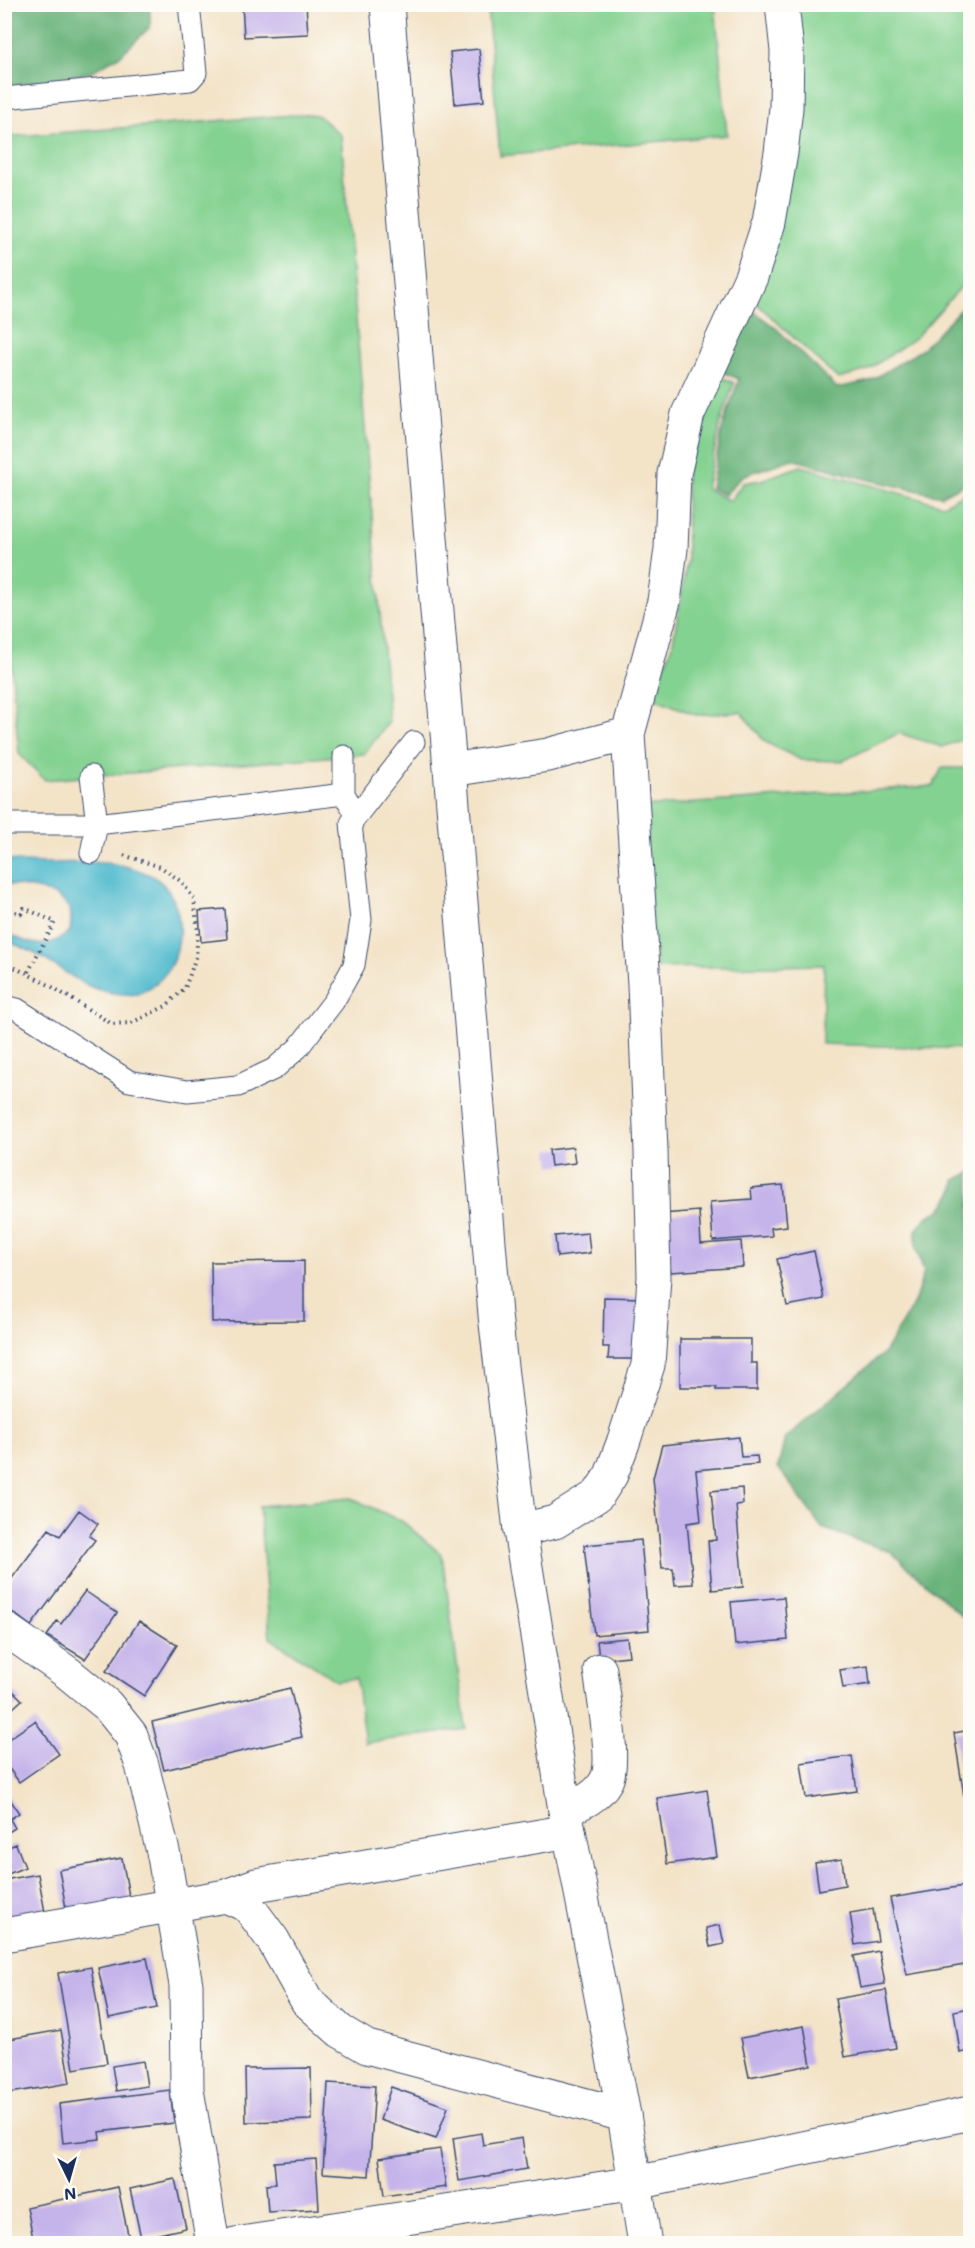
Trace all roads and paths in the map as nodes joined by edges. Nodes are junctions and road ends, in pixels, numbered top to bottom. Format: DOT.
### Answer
graph roads {
  1 [pos="189,4"];
  2 [pos="387,4"];
  3 [pos="782,4"];
  4 [pos="4,98"];
  5 [pos="628,734"];
  6 [pos="414,742"];
  7 [pos="344,756"];
  8 [pos="451,770"];
  9 [pos="92,776"];
  10 [pos="344,794"];
  11 [pos="356,814"];
  12 [pos="4,824"];
  13 [pos="97,824"];
  14 [pos="92,853"];
  15 [pos="4,908"];
  16 [pos="4,962"];
  17 [pos="27,974"];
  18 [pos="4,1006"];
  19 [pos="520,1530"];
  20 [pos="4,1628"];
  21 [pos="600,1670"];
  22 [pos="567,1821"];
  23 [pos="226,1896"];
  24 [pos="173,1906"];
  25 [pos="4,1935"];
  26 [pos="970,2112"];
  27 [pos="624,2115"];
  28 [pos="636,2183"];
  29 [pos="213,2244"];
  30 [pos="235,2244"];
  31 [pos="645,2244"];
  1 -- 4 [label="lane"];
  2 -- 8 [label="street"];
  3 -- 5 [label="street"];
  5 -- 8 [label="street"];
  5 -- 19 [label="street"];
  6 -- 11 [label="lane"];
  7 -- 10 [label="lane"];
  8 -- 19 [label="street"];
  9 -- 13 [label="lane"];
  10 -- 11 [label="lane"];
  10 -- 13 [label="lane"];
  11 -- 18 [label="lane"];
  12 -- 13 [label="lane"];
  13 -- 14 [label="lane"];
  14 -- 17 [label="path"];
  15 -- 17 [label="path"];
  16 -- 17 [label="path"];
  19 -- 22 [label="street"];
  20 -- 24 [label="street"];
  21 -- 22 [label="street"];
  22 -- 23 [label="street"];
  22 -- 27 [label="street"];
  23 -- 24 [label="street"];
  23 -- 27 [label="street"];
  24 -- 25 [label="street"];
  24 -- 29 [label="street"];
  26 -- 28 [label="street"];
  27 -- 28 [label="street"];
  28 -- 30 [label="street"];
  28 -- 31 [label="street"];
}
